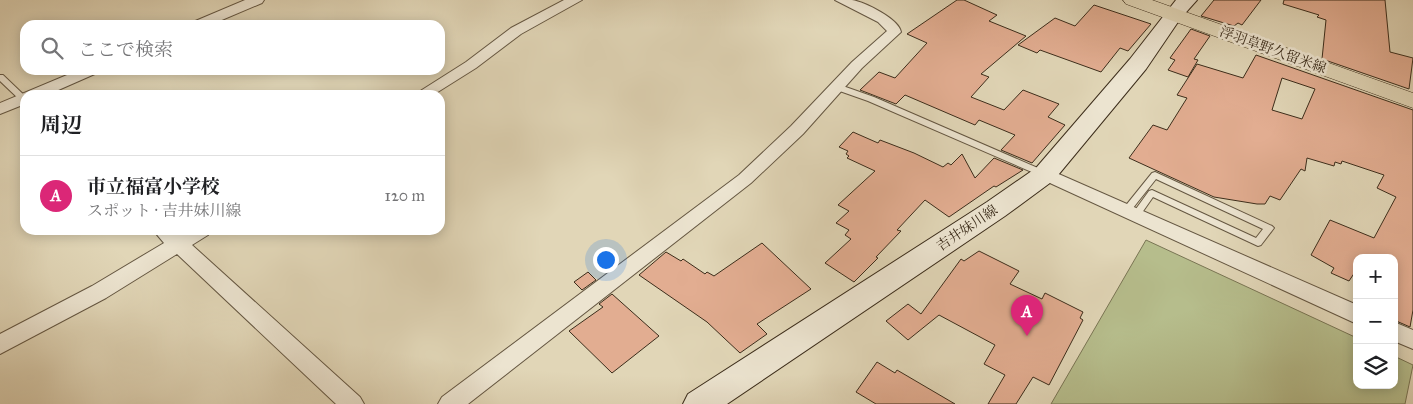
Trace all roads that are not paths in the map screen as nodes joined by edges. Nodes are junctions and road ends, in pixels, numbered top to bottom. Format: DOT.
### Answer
graph roads {
  1 [pos="257,0"];
  2 [pos="575,0"];
  3 [pos="842,0"];
  4 [pos="1133,0"];
  5 [pos="1180,7"];
  6 [pos="210,20"];
  7 [pos="80,75"];
  8 [pos="0,77"];
  9 [pos="837,87"];
  10 [pos="46,90"];
  11 [pos="430,90"];
  12 [pos="20,93"];
  13 [pos="1413,100"];
  14 [pos="20,101"];
  15 [pos="0,109"];
  16 [pos="1044,174"];
  17 [pos="1131,213"];
  18 [pos="170,237"];
  19 [pos="1353,313"];
  20 [pos="1398,333"];
  21 [pos="1413,340"];
  22 [pos="0,345"];
  23 [pos="352,404"];
  24 [pos="450,404"];
  25 [pos="700,404"];
  1 -- 6 [label="street"];
  2 -- 11 [label="street"];
  3 -- 9 [label="street"];
  4 -- 5 [label="main road, 浮羽草野久留米線"];
  5 -- 13 [label="main road, 浮羽草野久留米線"];
  5 -- 16 [label="main road, 吉井妹川線"];
  7 -- 10 [label="street"];
  8 -- 12 [label="lane"];
  9 -- 16 [label="lane"];
  9 -- 24 [label="street"];
  14 -- 15 [label="street"];
  16 -- 17 [label="street"];
  16 -- 25 [label="main road, 吉井妹川線"];
  17 -- 17 [label="lane"];
  17 -- 19 [label="street"];
  18 -- 22 [label="street"];
  18 -- 23 [label="street"];
  20 -- 21 [label="street"];
}
